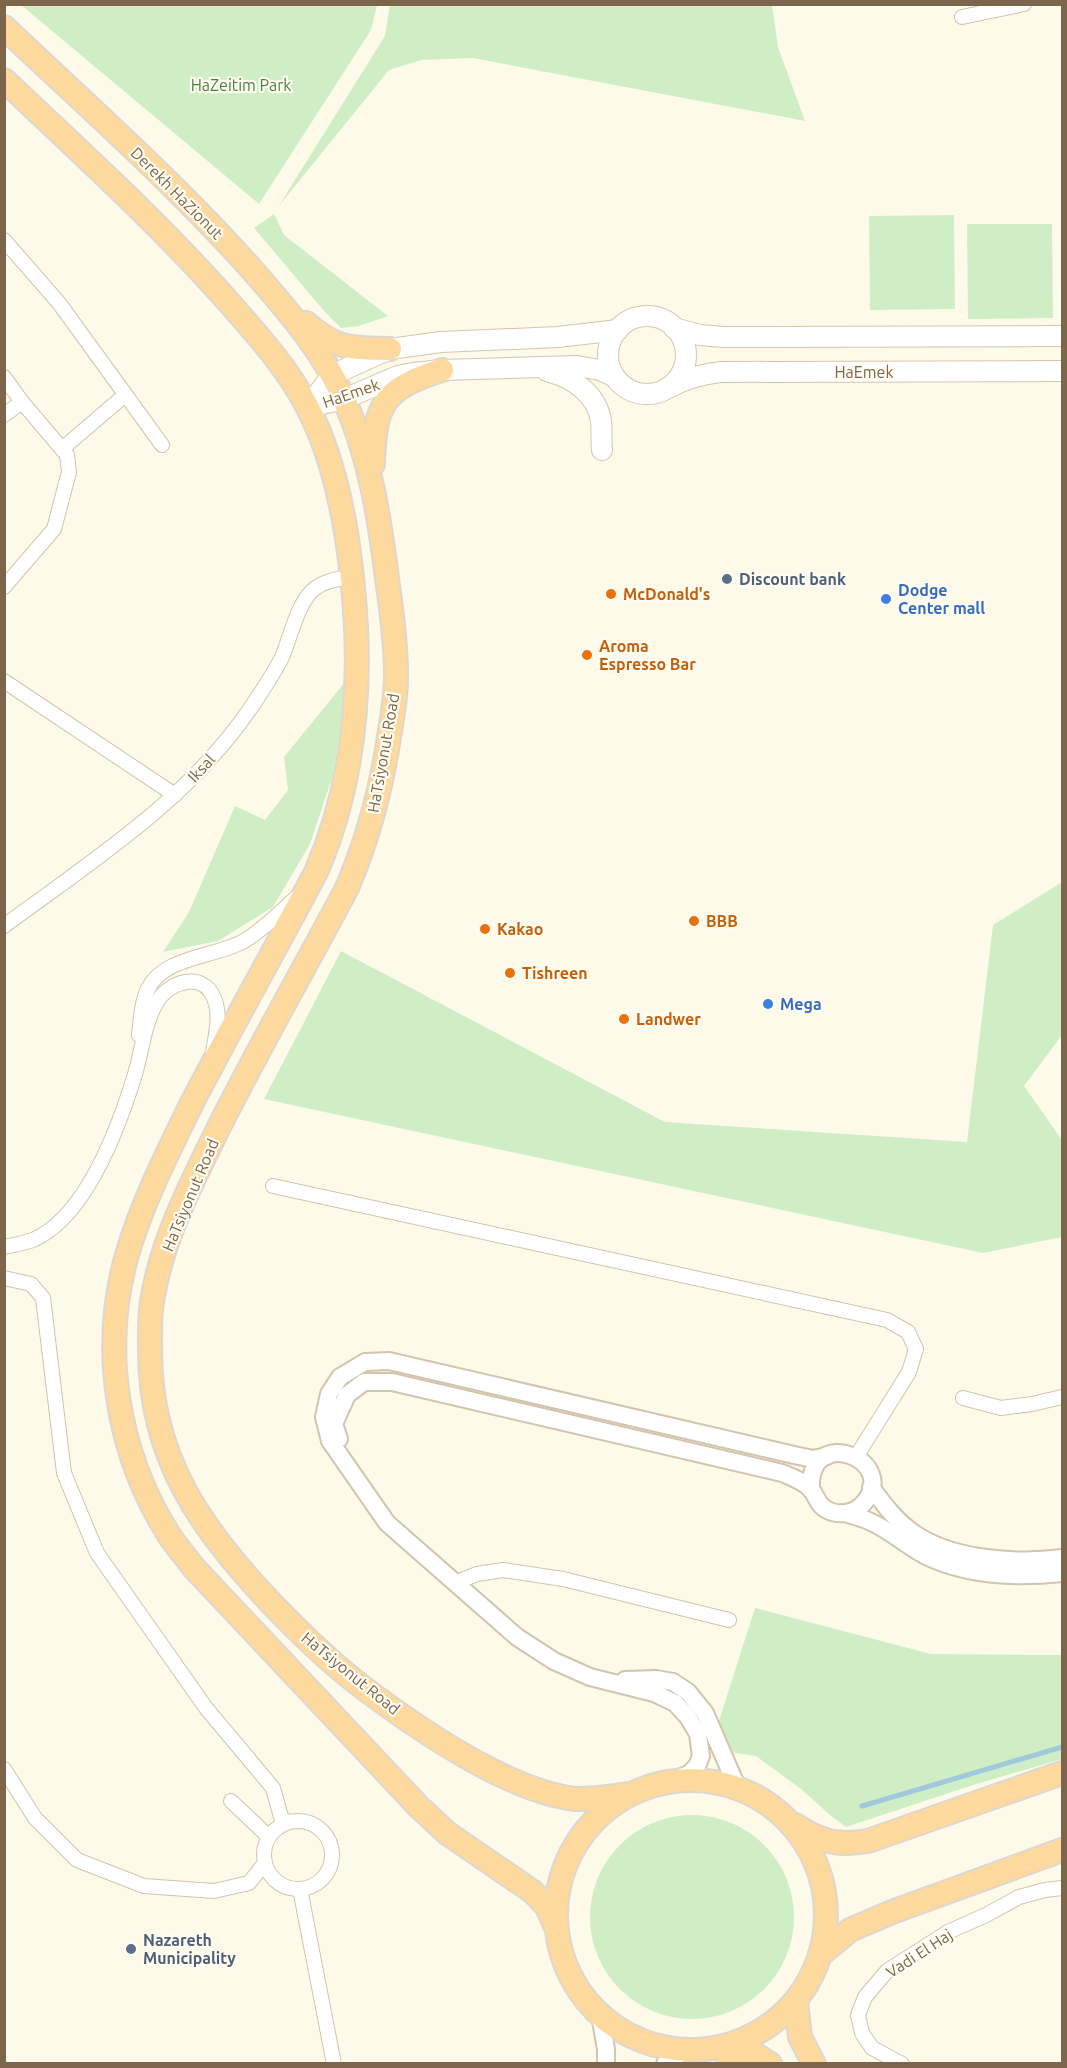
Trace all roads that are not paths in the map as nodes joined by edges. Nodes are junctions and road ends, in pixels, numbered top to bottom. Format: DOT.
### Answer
graph roads {
  1 [pos="1024,4"];
  2 [pos="962,17"];
  3 [pos="4,27"];
  4 [pos="4,80"];
  5 [pos="4,240"];
  6 [pos="268,289"];
  7 [pos="674,328"];
  8 [pos="618,330"];
  9 [pos="1062,336"];
  10 [pos="390,349"];
  11 [pos="527,367"];
  12 [pos="442,370"];
  13 [pos="1062,371"];
  14 [pos="332,375"];
  15 [pos="4,377"];
  16 [pos="615,377"];
  17 [pos="668,388"];
  18 [pos="125,395"];
  19 [pos="344,399"];
  20 [pos="22,402"];
  21 [pos="308,407"];
  22 [pos="4,415"];
  23 [pos="162,445"];
  24 [pos="62,449"];
  25 [pos="602,450"];
  26 [pos="372,484"];
  27 [pos="351,577"];
  28 [pos="4,587"];
  29 [pos="4,681"];
  30 [pos="175,795"];
  31 [pos="308,886"];
  32 [pos="4,926"];
  33 [pos="211,1067"];
  34 [pos="135,1073"];
  35 [pos="273,1186"];
  36 [pos="4,1247"];
  37 [pos="4,1278"];
  38 [pos="1062,1397"];
  39 [pos="963,1398"];
  40 [pos="828,1456"];
  41 [pos="856,1457"];
  42 [pos="345,1460"];
  43 [pos="871,1487"];
  44 [pos="811,1490"];
  45 [pos="845,1513"];
  46 [pos="1062,1558"];
  47 [pos="1062,1573"];
  48 [pos="455,1583"];
  49 [pos="729,1620"];
  50 [pos="607,1682"];
  51 [pos="4,1769"];
  52 [pos="1062,1773"];
  53 [pos="669,1782"];
  54 [pos="738,1789"];
  55 [pos="631,1794"];
  56 [pos="231,1801"];
  57 [pos="788,1821"];
  58 [pos="287,1822"];
  59 [pos="269,1837"];
  60 [pos="1062,1850"];
  61 [pos="265,1863"];
  62 [pos="1062,1888"];
  63 [pos="300,1889"];
  64 [pos="555,1925"];
  65 [pos="820,1956"];
  66 [pos="796,2001"];
  67 [pos="600,2015"];
  68 [pos="710,2050"];
  69 [pos="684,2051"];
  70 [pos="334,2064"];
  71 [pos="606,2064"];
  72 [pos="664,2064"];
  73 [pos="770,2064"];
  74 [pos="814,2064"];
  75 [pos="902,2064"];
  1 -- 2 [label="street"];
  3 -- 6 [label="highway, Derekh HaZionut"];
  4 -- 21 [label="highway"];
  5 -- 18 [label="street"];
  6 -- 10 [label="highway"];
  6 -- 14 [label="highway, Derekh HaZionut"];
  7 -- 8 [label="main road"];
  7 -- 9 [label="main road"];
  7 -- 17 [label="main road"];
  8 -- 10 [label="main road, HaEmek"];
  8 -- 16 [label="main road"];
  10 -- 14 [label="main road, HaEmek"];
  11 -- 12 [label="main road, HaEmek"];
  11 -- 16 [label="main road, HaEmek"];
  11 -- 25 [label="main road"];
  12 -- 19 [label="main road, HaEmek"];
  12 -- 26 [label="highway"];
  13 -- 17 [label="main road, HaEmek"];
  14 -- 19 [label="highway, HaTsiyonut Road"];
  14 -- 21 [label="main road, HaEmek"];
  15 -- 20 [label="street"];
  16 -- 17 [label="main road"];
  18 -- 23 [label="street"];
  18 -- 24 [label="street"];
  19 -- 21 [label="main road, HaEmek"];
  19 -- 26 [label="highway, HaTsiyonut Road"];
  20 -- 22 [label="street"];
  20 -- 24 [label="street"];
  21 -- 27 [label="highway, HaTsiyonut Road"];
  24 -- 28 [label="street"];
  26 -- 55 [label="highway, HaTsiyonut Road"];
  27 -- 30 [label="street, Iksal"];
  27 -- 31 [label="highway, HaTsiyonut Road"];
  29 -- 30 [label="street"];
  30 -- 32 [label="street, Iksal"];
  31 -- 33 [label="highway, HaTsiyonut Road"];
  31 -- 34 [label="street"];
  33 -- 34 [label="street"];
  33 -- 64 [label="highway, HaTsiyonut Road"];
  34 -- 36 [label="street"];
  35 -- 41 [label="street"];
  37 -- 58 [label="street"];
  38 -- 39 [label="street"];
  40 -- 41 [label="street"];
  40 -- 42 [label="street"];
  40 -- 44 [label="street"];
  41 -- 43 [label="street"];
  42 -- 44 [label="street"];
  42 -- 48 [label="street"];
  43 -- 45 [label="street"];
  43 -- 46 [label="street"];
  44 -- 45 [label="street"];
  45 -- 47 [label="street"];
  48 -- 49 [label="street"];
  48 -- 50 [label="street"];
  50 -- 53 [label="street"];
  50 -- 54 [label="street"];
  51 -- 61 [label="street"];
  52 -- 57 [label="highway"];
  53 -- 54 [label="highway"];
  53 -- 55 [label="highway"];
  54 -- 57 [label="highway"];
  55 -- 64 [label="highway"];
  56 -- 59 [label="street"];
  57 -- 65 [label="highway"];
  58 -- 59 [label="street"];
  58 -- 63 [label="street"];
  59 -- 61 [label="street"];
  60 -- 65 [label="highway"];
  61 -- 63 [label="street"];
  62 -- 75 [label="street, Vadi El Haj"];
  63 -- 70 [label="street"];
  64 -- 67 [label="highway"];
  65 -- 66 [label="highway"];
  66 -- 68 [label="highway"];
  66 -- 74 [label="highway"];
  67 -- 69 [label="highway"];
  67 -- 71 [label="street"];
  68 -- 69 [label="highway"];
  68 -- 73 [label="highway"];
  69 -- 72 [label="street"];
}
